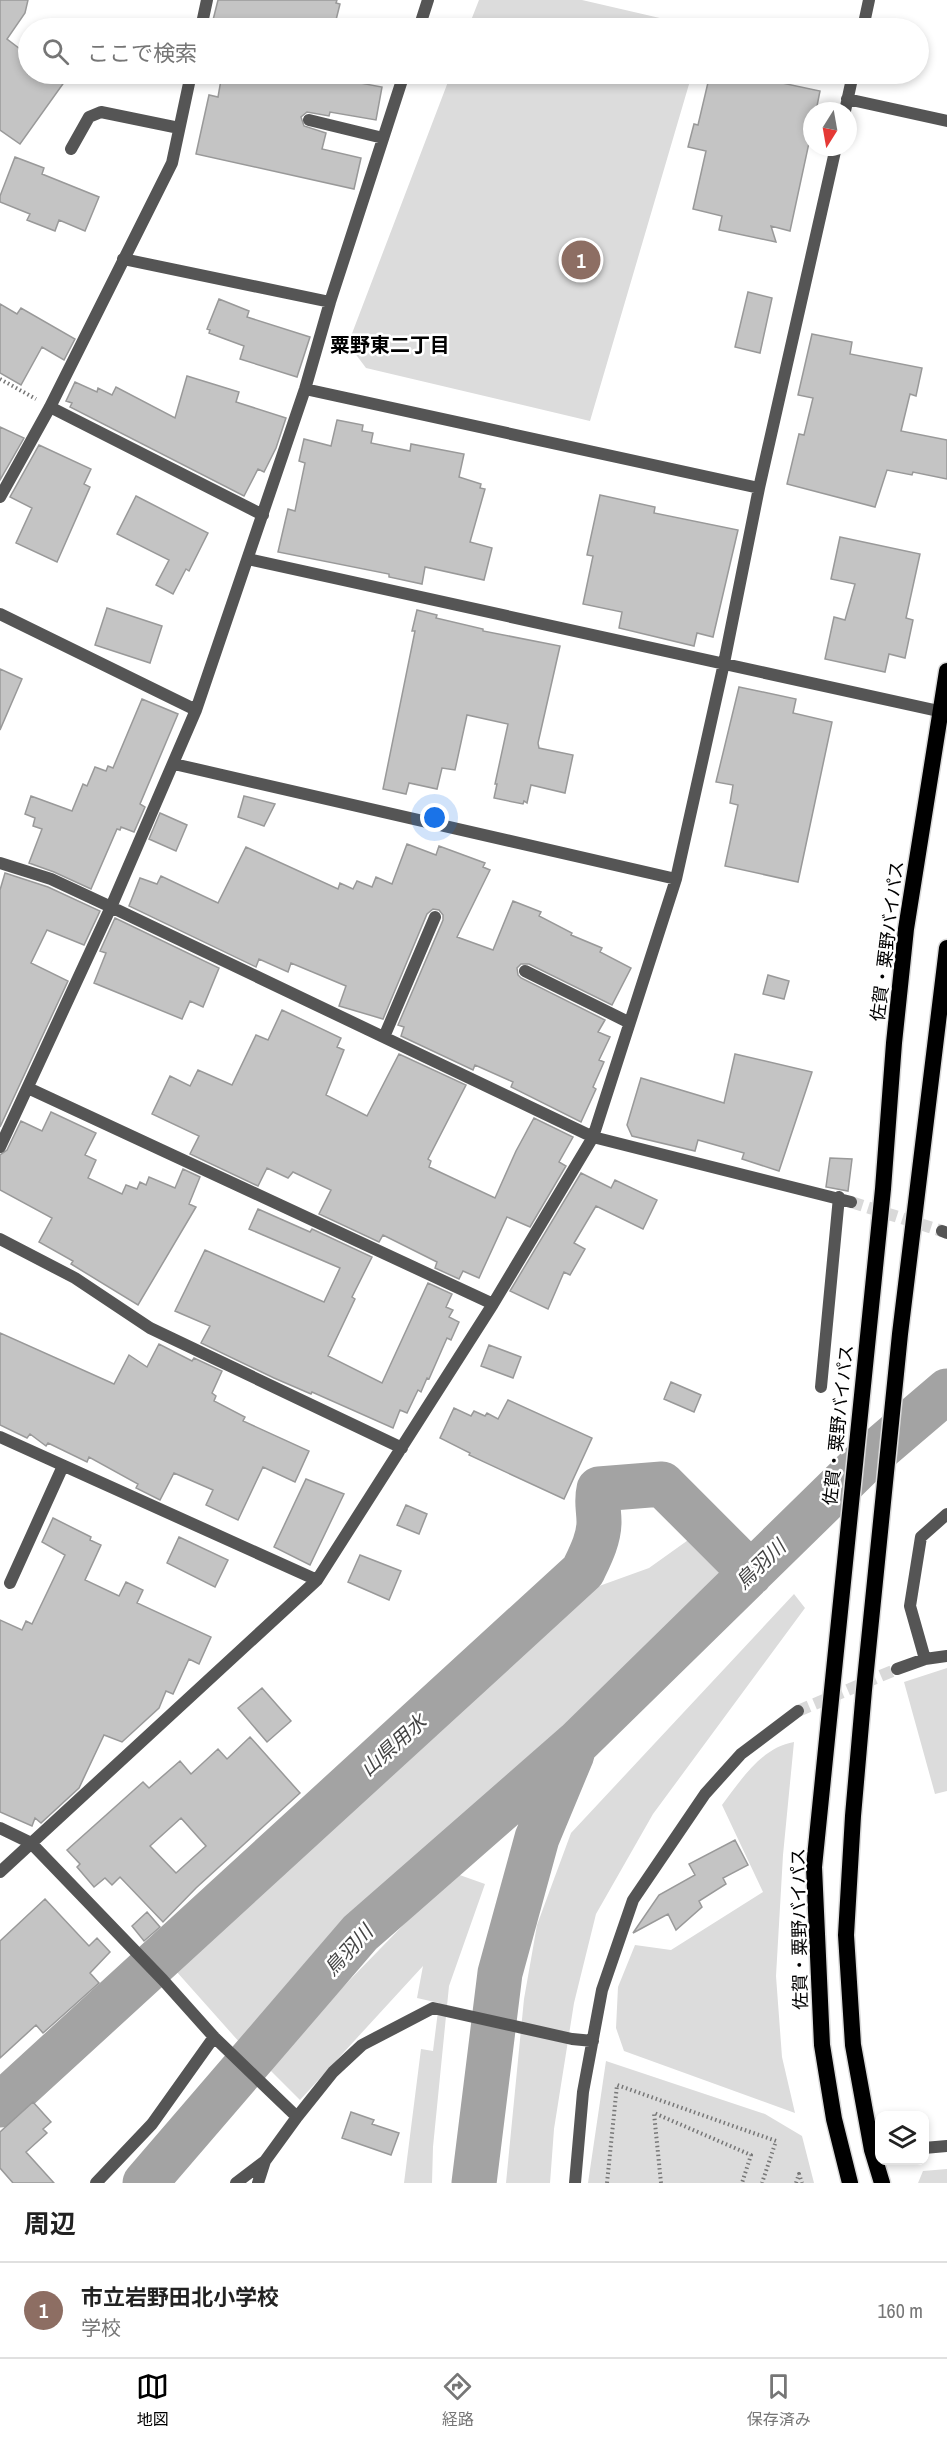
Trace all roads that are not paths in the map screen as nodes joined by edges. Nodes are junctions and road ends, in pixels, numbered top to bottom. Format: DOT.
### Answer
graph roads {
  1 [pos="207,0"];
  2 [pos="429,0"];
  3 [pos="869,0"];
  4 [pos="203,18"];
  5 [pos="423,18"];
  6 [pos="865,18"];
  7 [pos="189,84"];
  8 [pos="401,84"];
  9 [pos="851,84"];
  10 [pos="847,102"];
  11 [pos="857,107"];
  12 [pos="309,120"];
  13 [pos="947,121"];
  14 [pos="179,128"];
  15 [pos="383,138"];
  16 [pos="71,149"];
  17 [pos="834,156"];
  18 [pos="123,259"];
  19 [pos="330,303"];
  20 [pos="305,389"];
  21 [pos="50,407"];
  22 [pos="759,488"];
  23 [pos="0,497"];
  24 [pos="263,515"];
  25 [pos="248,559"];
  26 [pos="0,614"];
  27 [pos="724,663"];
  28 [pos="947,671"];
  29 [pos="196,710"];
  30 [pos="943,712"];
  31 [pos="174,764"];
  32 [pos="0,863"];
  33 [pos="675,879"];
  34 [pos="111,907"];
  35 [pos="435,917"];
  36 [pos="947,948"];
  37 [pos="525,971"];
  38 [pos="628,1022"];
  39 [pos="384,1037"];
  40 [pos="28,1088"];
  41 [pos="593,1137"];
  42 [pos="0,1147"];
  43 [pos="0,1239"];
  44 [pos="493,1304"];
  45 [pos="822,1387"];
  46 [pos="0,1437"];
  47 [pos="402,1448"];
  48 [pos="63,1466"];
  49 [pos="947,1514"];
  50 [pos="317,1580"];
  51 [pos="10,1583"];
  52 [pos="947,1656"];
  53 [pos="925,1659"];
  54 [pos="897,1669"];
  55 [pos="798,1711"];
  56 [pos="0,1828"];
  57 [pos="31,1843"];
  58 [pos="0,1872"];
  59 [pos="214,2037"];
  60 [pos="593,2041"];
  61 [pos="297,2116"];
  62 [pos="875,2145"];
  63 [pos="947,2146"];
  64 [pos="929,2148"];
  65 [pos="265,2162"];
  66 [pos="879,2165"];
  67 [pos="96,2183"];
  68 [pos="236,2183"];
  69 [pos="258,2183"];
  70 [pos="575,2183"];
  71 [pos="850,2183"];
  72 [pos="882,2183"];
  1 -- 4 [label="street"];
  2 -- 5 [label="street"];
  3 -- 6 [label="street"];
  7 -- 14 [label="street"];
  8 -- 15 [label="street"];
  9 -- 10 [label="street"];
  11 -- 13 [label="street"];
  12 -- 15 [label="street"];
  14 -- 16 [label="street"];
  14 -- 18 [label="street"];
  15 -- 19 [label="street"];
  17 -- 22 [label="street"];
  18 -- 19 [label="street"];
  18 -- 21 [label="street"];
  19 -- 20 [label="street"];
  20 -- 22 [label="street"];
  20 -- 24 [label="street"];
  21 -- 23 [label="street"];
  21 -- 24 [label="street"];
  22 -- 27 [label="street"];
  24 -- 25 [label="street"];
  25 -- 27 [label="street"];
  25 -- 29 [label="street"];
  26 -- 29 [label="street"];
  27 -- 30 [label="street"];
  27 -- 33 [label="street"];
  28 -- 30 [label="highway, 佐賀・粟野バイパス"];
  29 -- 31 [label="street"];
  30 -- 71 [label="highway, 佐賀・粟野バイパス"];
  31 -- 33 [label="street"];
  31 -- 34 [label="street"];
  32 -- 34 [label="street"];
  33 -- 38 [label="street"];
  34 -- 39 [label="street"];
  34 -- 40 [label="street"];
  35 -- 39 [label="street"];
  36 -- 62 [label="highway"];
  37 -- 38 [label="street"];
  38 -- 41 [label="street"];
  39 -- 41 [label="street"];
  40 -- 42 [label="street"];
  40 -- 44 [label="street"];
  41 -- 44 [label="street"];
  41 -- 45 [label="street"];
  43 -- 47 [label="street"];
  44 -- 47 [label="street"];
  46 -- 48 [label="street"];
  47 -- 50 [label="street"];
  48 -- 50 [label="street"];
  48 -- 51 [label="street"];
  49 -- 53 [label="street"];
  50 -- 57 [label="street"];
  52 -- 53 [label="street"];
  53 -- 54 [label="street"];
  55 -- 60 [label="street"];
  56 -- 57 [label="street"];
  57 -- 58 [label="street"];
  57 -- 59 [label="street"];
  59 -- 61 [label="street"];
  59 -- 67 [label="street"];
  60 -- 61 [label="street"];
  60 -- 70 [label="street"];
  61 -- 65 [label="street"];
  63 -- 64 [label="street"];
  65 -- 68 [label="street"];
  65 -- 69 [label="street"];
  66 -- 72 [label="highway"];
}
